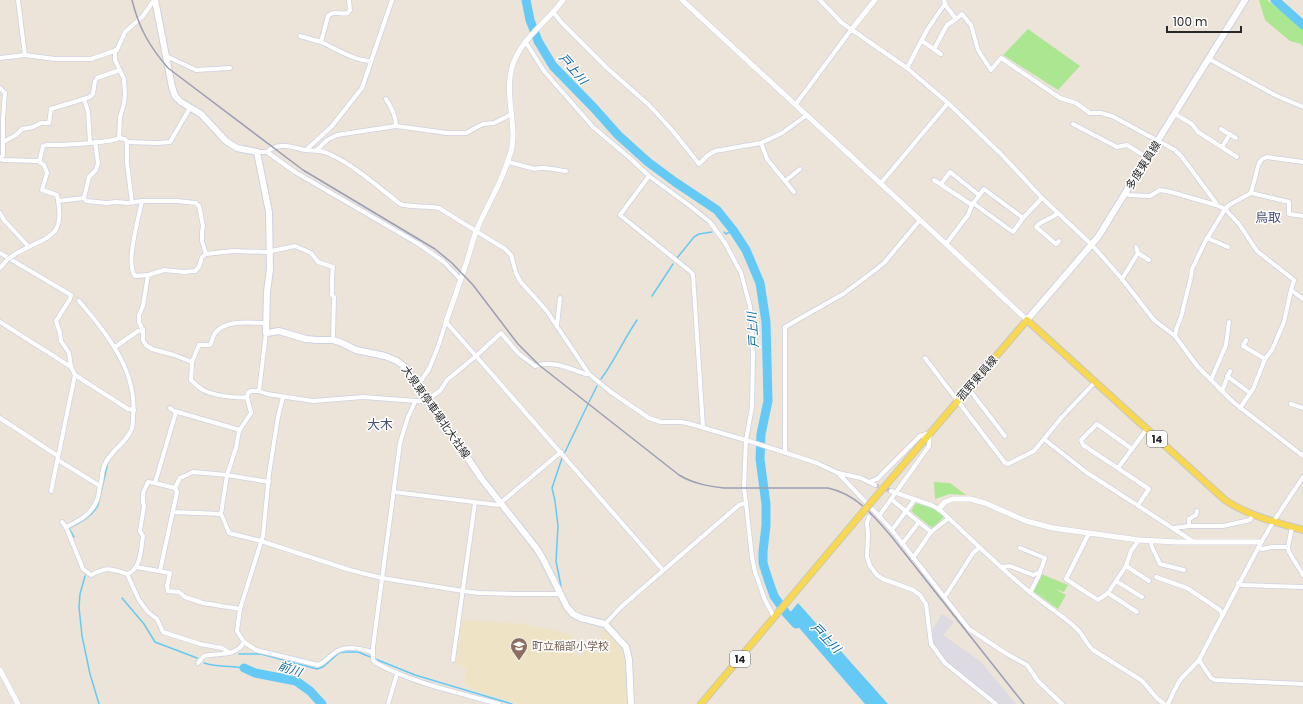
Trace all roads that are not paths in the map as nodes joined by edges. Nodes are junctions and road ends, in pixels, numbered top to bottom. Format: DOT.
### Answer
graph roads {
  1 [pos="18,0"];
  2 [pos="155,0"];
  3 [pos="349,0"];
  4 [pos="392,0"];
  5 [pos="563,0"];
  6 [pos="682,0"];
  7 [pos="820,0"];
  8 [pos="875,0"];
  9 [pos="944,0"];
  10 [pos="1245,0"];
  11 [pos="944,5"];
  12 [pos="554,13"];
  13 [pos="956,19"];
  14 [pos="851,30"];
  15 [pos="300,36"];
  16 [pos="526,40"];
  17 [pos="922,41"];
  18 [pos="321,42"];
  19 [pos="934,49"];
  20 [pos="115,50"];
  21 [pos="942,54"];
  22 [pos="25,55"];
  23 [pos="166,56"];
  24 [pos="0,58"];
  25 [pos="1209,59"];
  26 [pos="370,61"];
  27 [pos="230,68"];
  28 [pos="907,68"];
  29 [pos="120,70"];
  30 [pos="0,88"];
  31 [pos="84,99"];
  32 [pos="386,99"];
  33 [pos="948,103"];
  34 [pos="796,104"];
  35 [pos="1303,107"];
  36 [pos="190,108"];
  37 [pos="1174,114"];
  38 [pos="510,115"];
  39 [pos="807,115"];
  40 [pos="1073,124"];
  41 [pos="396,126"];
  42 [pos="1221,129"];
  43 [pos="1230,134"];
  44 [pos="120,138"];
  45 [pos="1236,138"];
  46 [pos="3,142"];
  47 [pos="90,142"];
  48 [pos="95,142"];
  49 [pos="127,142"];
  50 [pos="1158,142"];
  51 [pos="761,144"];
  52 [pos="1222,147"];
  53 [pos="306,150"];
  54 [pos="317,150"];
  55 [pos="257,152"];
  56 [pos="267,152"];
  57 [pos="1237,157"];
  58 [pos="1148,158"];
  59 [pos="0,159"];
  60 [pos="38,161"];
  61 [pos="508,162"];
  62 [pos="1303,162"];
  63 [pos="800,169"];
  64 [pos="566,171"];
  65 [pos="649,176"];
  66 [pos="934,180"];
  67 [pos="785,181"];
  68 [pos="881,183"];
  69 [pos="941,184"];
  70 [pos="794,192"];
  71 [pos="1251,193"];
  72 [pos="1125,194"];
  73 [pos="979,195"];
  74 [pos="84,198"];
  75 [pos="1042,198"];
  76 [pos="58,201"];
  77 [pos="142,201"];
  78 [pos="132,202"];
  79 [pos="972,204"];
  80 [pos="1216,205"];
  81 [pos="1225,209"];
  82 [pos="0,213"];
  83 [pos="1058,213"];
  84 [pos="1303,216"];
  85 [pos="1023,218"];
  86 [pos="920,220"];
  87 [pos="476,232"];
  88 [pos="1207,238"];
  89 [pos="1059,241"];
  90 [pos="946,244"];
  91 [pos="1092,245"];
  92 [pos="28,246"];
  93 [pos="1136,247"];
  94 [pos="1228,247"];
  95 [pos="270,250"];
  96 [pos="0,253"];
  97 [pos="1138,253"];
  98 [pos="206,254"];
  99 [pos="1149,260"];
  100 [pos="0,268"];
  101 [pos="148,275"];
  102 [pos="460,279"];
  103 [pos="1122,279"];
  104 [pos="1291,290"];
  105 [pos="560,298"];
  106 [pos="1303,299"];
  107 [pos="79,301"];
  108 [pos="1027,320"];
  109 [pos="0,322"];
  110 [pos="446,322"];
  111 [pos="1229,322"];
  112 [pos="266,323"];
  113 [pos="557,325"];
  114 [pos="143,330"];
  115 [pos="266,333"];
  116 [pos="1175,336"];
  117 [pos="333,340"];
  118 [pos="1246,340"];
  119 [pos="115,347"];
  120 [pos="476,356"];
  121 [pos="925,358"];
  122 [pos="1265,359"];
  123 [pos="192,362"];
  124 [pos="71,367"];
  125 [pos="1230,371"];
  126 [pos="589,374"];
  127 [pos="75,375"];
  128 [pos="1227,376"];
  129 [pos="1211,380"];
  130 [pos="1095,382"];
  131 [pos="418,385"];
  132 [pos="968,388"];
  133 [pos="259,391"];
  134 [pos="1222,391"];
  135 [pos="1250,393"];
  136 [pos="247,397"];
  137 [pos="283,397"];
  138 [pos="429,401"];
  139 [pos="957,401"];
  140 [pos="415,402"];
  141 [pos="1291,404"];
  142 [pos="170,408"];
  143 [pos="1240,408"];
  144 [pos="1303,408"];
  145 [pos="134,410"];
  146 [pos="176,412"];
  147 [pos="0,418"];
  148 [pos="704,427"];
  149 [pos="240,430"];
  150 [pos="1146,430"];
  151 [pos="930,433"];
  152 [pos="1005,436"];
  153 [pos="1044,439"];
  154 [pos="748,440"];
  155 [pos="1132,449"];
  156 [pos="561,452"];
  157 [pos="784,452"];
  158 [pos="1303,456"];
  159 [pos="58,458"];
  160 [pos="1118,468"];
  161 [pos="838,473"];
  162 [pos="228,475"];
  163 [pos="1303,477"];
  164 [pos="269,482"];
  165 [pos="869,482"];
  166 [pos="155,483"];
  167 [pos="875,485"];
  168 [pos="100,486"];
  169 [pos="175,488"];
  170 [pos="51,491"];
  171 [pos="890,491"];
  172 [pos="394,492"];
  173 [pos="896,493"];
  174 [pos="891,499"];
  175 [pos="915,499"];
  176 [pos="475,503"];
  177 [pos="501,503"];
  178 [pos="746,504"];
  179 [pos="1138,505"];
  180 [pos="939,508"];
  181 [pos="1197,511"];
  182 [pos="173,512"];
  183 [pos="906,512"];
  184 [pos="221,514"];
  185 [pos="1252,515"];
  186 [pos="880,516"];
  187 [pos="869,517"];
  188 [pos="948,518"];
  189 [pos="62,522"];
  190 [pos="919,522"];
  191 [pos="1273,522"];
  192 [pos="1189,526"];
  193 [pos="66,527"];
  194 [pos="1292,527"];
  195 [pos="1174,528"];
  196 [pos="892,530"];
  197 [pos="1303,530"];
  198 [pos="932,532"];
  199 [pos="1089,533"];
  200 [pos="1139,540"];
  201 [pos="1150,540"];
  202 [pos="262,541"];
  203 [pos="1194,542"];
  204 [pos="1261,542"];
  205 [pos="902,544"];
  206 [pos="979,548"];
  207 [pos="1020,548"];
  208 [pos="1258,548"];
  209 [pos="1288,548"];
  210 [pos="913,558"];
  211 [pos="1126,566"];
  212 [pos="136,567"];
  213 [pos="1000,567"];
  214 [pos="663,570"];
  215 [pos="1184,570"];
  216 [pos="160,571"];
  217 [pos="1040,572"];
  218 [pos="127,574"];
  219 [pos="1303,575"];
  220 [pos="1156,577"];
  221 [pos="382,578"];
  222 [pos="1116,581"];
  223 [pos="1149,581"];
  224 [pos="1238,583"];
  225 [pos="1303,587"];
  226 [pos="463,591"];
  227 [pos="1030,593"];
  228 [pos="1108,593"];
  229 [pos="561,594"];
  230 [pos="944,597"];
  231 [pos="1142,597"];
  232 [pos="240,609"];
  233 [pos="1137,612"];
  234 [pos="776,615"];
  235 [pos="1222,615"];
  236 [pos="605,624"];
  237 [pos="244,642"];
  238 [pos="230,653"];
  239 [pos="372,654"];
  240 [pos="453,660"];
  241 [pos="1199,660"];
  242 [pos="198,663"];
  243 [pos="0,670"];
  244 [pos="397,674"];
  245 [pos="1303,684"];
  246 [pos="18,704"];
  247 [pos="388,704"];
  248 [pos="499,704"];
  249 [pos="631,704"];
  250 [pos="701,704"];
  251 [pos="996,704"];
  252 [pos="1062,704"];
  253 [pos="1167,704"];
  1 -- 22 [label="street"];
  2 -- 20 [label="street"];
  2 -- 23 [label="main road"];
  3 -- 18 [label="street"];
  4 -- 26 [label="street"];
  5 -- 12 [label="street"];
  6 -- 34 [label="street"];
  7 -- 14 [label="street"];
  8 -- 14 [label="street"];
  9 -- 11 [label="street"];
  10 -- 25 [label="main road, 多度東員線"];
  11 -- 13 [label="street"];
  11 -- 17 [label="street"];
  12 -- 16 [label="street"];
  12 -- 51 [label="street"];
  13 -- 19 [label="street"];
  13 -- 50 [label="street"];
  14 -- 28 [label="street"];
  14 -- 34 [label="street"];
  15 -- 18 [label="street"];
  16 -- 38 [label="street"];
  16 -- 65 [label="street"];
  17 -- 19 [label="street"];
  17 -- 28 [label="street"];
  18 -- 26 [label="street"];
  19 -- 21 [label="street"];
  20 -- 22 [label="street"];
  20 -- 29 [label="street"];
  22 -- 24 [label="street"];
  23 -- 27 [label="street"];
  23 -- 36 [label="main road"];
  25 -- 35 [label="street"];
  25 -- 37 [label="main road, 多度東員線"];
  26 -- 53 [label="street"];
  28 -- 33 [label="street"];
  29 -- 31 [label="street"];
  29 -- 44 [label="street"];
  30 -- 46 [label="street"];
  31 -- 46 [label="street"];
  31 -- 47 [label="street"];
  32 -- 41 [label="street"];
  33 -- 68 [label="street"];
  33 -- 75 [label="street"];
  34 -- 39 [label="street"];
  36 -- 49 [label="street"];
  36 -- 55 [label="main road"];
  37 -- 50 [label="main road, 多度東員線"];
  37 -- 52 [label="street"];
  38 -- 41 [label="street"];
  38 -- 61 [label="street"];
  39 -- 51 [label="street"];
  39 -- 68 [label="street"];
  40 -- 58 [label="street"];
  41 -- 54 [label="street"];
  42 -- 43 [label="street"];
  43 -- 45 [label="street"];
  43 -- 52 [label="street"];
  44 -- 48 [label="street"];
  44 -- 49 [label="street"];
  46 -- 59 [label="street"];
  47 -- 48 [label="street"];
  47 -- 60 [label="street"];
  48 -- 74 [label="street"];
  49 -- 78 [label="street"];
  50 -- 58 [label="main road, 多度東員線"];
  50 -- 80 [label="street"];
  51 -- 67 [label="street"];
  52 -- 57 [label="street"];
  53 -- 54 [label="street"];
  53 -- 56 [label="street"];
  54 -- 87 [label="street"];
  55 -- 56 [label="street"];
  55 -- 95 [label="main road"];
  56 -- 102 [label="street"];
  58 -- 72 [label="main road, 多度東員線"];
  59 -- 60 [label="street"];
  60 -- 76 [label="street"];
  61 -- 64 [label="street"];
  61 -- 87 [label="street"];
  62 -- 71 [label="street"];
  63 -- 67 [label="street"];
  65 -- 148 [label="street"];
  65 -- 154 [label="street"];
  66 -- 69 [label="street"];
  67 -- 70 [label="street"];
  68 -- 86 [label="street"];
  69 -- 73 [label="street"];
  69 -- 79 [label="street"];
  71 -- 81 [label="street"];
  71 -- 84 [label="street"];
  72 -- 80 [label="street"];
  72 -- 91 [label="main road, 多度東員線"];
  73 -- 79 [label="street"];
  73 -- 85 [label="street"];
  74 -- 76 [label="street"];
  74 -- 78 [label="street"];
  75 -- 83 [label="street"];
  75 -- 85 [label="street"];
  76 -- 92 [label="street"];
  77 -- 78 [label="street"];
  77 -- 98 [label="street"];
  77 -- 101 [label="street"];
  79 -- 85 [label="street"];
  79 -- 90 [label="street"];
  80 -- 81 [label="street"];
  81 -- 88 [label="street"];
  81 -- 104 [label="street"];
  82 -- 92 [label="street"];
  83 -- 89 [label="street"];
  83 -- 91 [label="street"];
  86 -- 90 [label="street"];
  86 -- 157 [label="street"];
  87 -- 102 [label="street"];
  87 -- 113 [label="street"];
  88 -- 94 [label="street"];
  88 -- 116 [label="street"];
  90 -- 108 [label="street"];
  91 -- 103 [label="street"];
  91 -- 108 [label="main road, 多度東員線"];
  92 -- 100 [label="street, bridge"];
  93 -- 97 [label="street"];
  95 -- 98 [label="street"];
  95 -- 112 [label="main road"];
  95 -- 117 [label="street"];
  96 -- 124 [label="street"];
  97 -- 99 [label="street"];
  97 -- 103 [label="street"];
  98 -- 101 [label="street"];
  101 -- 114 [label="street"];
  102 -- 110 [label="street"];
  103 -- 116 [label="street"];
  104 -- 106 [label="street"];
  104 -- 122 [label="street"];
  105 -- 113 [label="street"];
  107 -- 119 [label="street"];
  108 -- 130 [label="main road, 14"];
  108 -- 132 [label="main road, 菰野東員線 / 14"];
  109 -- 124 [label="street"];
  110 -- 120 [label="street"];
  110 -- 131 [label="street"];
  111 -- 129 [label="street"];
  112 -- 115 [label="main road"];
  112 -- 123 [label="street"];
  113 -- 126 [label="street"];
  114 -- 119 [label="street"];
  114 -- 123 [label="street"];
  115 -- 117 [label="main road, 大泉東停車場北大社線"];
  115 -- 133 [label="street"];
  116 -- 129 [label="street"];
  117 -- 131 [label="main road, 大泉東停車場北大社線"];
  118 -- 122 [label="street"];
  119 -- 145 [label="street"];
  120 -- 126 [label="street"];
  120 -- 138 [label="street"];
  120 -- 156 [label="street"];
  121 -- 139 [label="street"];
  122 -- 135 [label="street"];
  123 -- 136 [label="street"];
  124 -- 127 [label="street"];
  125 -- 128 [label="street"];
  126 -- 148 [label="street"];
  127 -- 145 [label="street"];
  127 -- 159 [label="street"];
  128 -- 134 [label="street"];
  128 -- 135 [label="street"];
  129 -- 134 [label="street"];
  130 -- 150 [label="main road, 14"];
  130 -- 153 [label="street"];
  131 -- 138 [label="main road, 大泉東停車場北大社線"];
  132 -- 139 [label="main road, 菰野東員線 / 14"];
  132 -- 152 [label="street"];
  133 -- 136 [label="street"];
  133 -- 137 [label="street"];
  134 -- 143 [label="street"];
  135 -- 143 [label="street"];
  136 -- 149 [label="street"];
  137 -- 140 [label="street"];
  137 -- 164 [label="street"];
  138 -- 140 [label="street"];
  138 -- 177 [label="main road, 大泉東停車場北大社線"];
  139 -- 151 [label="main road, 菰野東員線 / 14"];
  139 -- 153 [label="street"];
  140 -- 172 [label="street"];
  141 -- 144 [label="street"];
  142 -- 146 [label="street"];
  143 -- 158 [label="street"];
  145 -- 168 [label="street"];
  146 -- 149 [label="street"];
  146 -- 166 [label="street"];
  147 -- 159 [label="street"];
  148 -- 154 [label="street"];
  149 -- 162 [label="street"];
  150 -- 155 [label="street"];
  150 -- 185 [label="main road, 14"];
  151 -- 165 [label="street"];
  151 -- 173 [label="street"];
  151 -- 234 [label="main road, 菰野東員線 / 14, bridge"];
  153 -- 179 [label="street"];
  154 -- 157 [label="street"];
  154 -- 178 [label="street"];
  155 -- 160 [label="street"];
  155 -- 160 [label="street"];
  156 -- 177 [label="street"];
  156 -- 214 [label="street"];
  157 -- 161 [label="street"];
  159 -- 168 [label="street"];
  159 -- 170 [label="street"];
  160 -- 179 [label="street"];
  161 -- 165 [label="street"];
  161 -- 186 [label="street"];
  162 -- 164 [label="street"];
  162 -- 169 [label="street"];
  162 -- 184 [label="street"];
  163 -- 191 [label="street"];
  164 -- 202 [label="street"];
  165 -- 167 [label="street"];
  166 -- 169 [label="street"];
  166 -- 212 [label="street"];
  168 -- 193 [label="street"];
  169 -- 182 [label="street"];
  171 -- 173 [label="street"];
  172 -- 176 [label="street"];
  172 -- 221 [label="street"];
  173 -- 174 [label="street"];
  173 -- 175 [label="street"];
  174 -- 183 [label="street"];
  174 -- 186 [label="street"];
  175 -- 180 [label="street"];
  175 -- 183 [label="street"];
  176 -- 177 [label="street"];
  176 -- 226 [label="street"];
  177 -- 229 [label="main road, 大泉東停車場北大社線"];
  178 -- 214 [label="street"];
  178 -- 234 [label="street"];
  179 -- 195 [label="street"];
  180 -- 188 [label="street"];
  180 -- 199 [label="street"];
  181 -- 192 [label="street"];
  182 -- 184 [label="street"];
  182 -- 216 [label="street"];
  183 -- 190 [label="street"];
  183 -- 196 [label="street"];
  184 -- 202 [label="street"];
  185 -- 191 [label="main road, 14"];
  185 -- 192 [label="street"];
  186 -- 196 [label="street"];
  187 -- 251 [label="street"];
  188 -- 198 [label="street"];
  188 -- 206 [label="street"];
  189 -- 193 [label="street"];
  190 -- 198 [label="street"];
  190 -- 205 [label="street"];
  191 -- 194 [label="main road, 14"];
  191 -- 204 [label="street"];
  192 -- 195 [label="street"];
  193 -- 218 [label="street"];
  194 -- 197 [label="main road, 14"];
  194 -- 209 [label="street"];
  195 -- 203 [label="street"];
  196 -- 205 [label="street"];
  198 -- 210 [label="street"];
  199 -- 200 [label="street"];
  199 -- 228 [label="street"];
  200 -- 201 [label="street"];
  200 -- 211 [label="street"];
  201 -- 203 [label="street"];
  201 -- 215 [label="street"];
  202 -- 221 [label="street"];
  202 -- 232 [label="street"];
  203 -- 204 [label="street"];
  204 -- 208 [label="street"];
  205 -- 210 [label="street"];
  206 -- 213 [label="street"];
  206 -- 230 [label="street"];
  207 -- 217 [label="street"];
  208 -- 209 [label="street"];
  208 -- 224 [label="street"];
  209 -- 219 [label="street"];
  210 -- 230 [label="street"];
  211 -- 222 [label="street"];
  211 -- 223 [label="street"];
  212 -- 216 [label="street"];
  212 -- 218 [label="street"];
  213 -- 217 [label="street"];
  213 -- 227 [label="street"];
  214 -- 236 [label="street"];
  216 -- 232 [label="street"];
  217 -- 227 [label="street"];
  218 -- 238 [label="street"];
  220 -- 235 [label="street"];
  221 -- 226 [label="street"];
  221 -- 239 [label="street"];
  222 -- 228 [label="street"];
  222 -- 231 [label="street"];
  224 -- 225 [label="street"];
  224 -- 235 [label="street"];
  226 -- 229 [label="street"];
  226 -- 240 [label="street"];
  227 -- 253 [label="street"];
  228 -- 233 [label="street"];
  229 -- 236 [label="main road, 大泉東停車場北大社線"];
  230 -- 252 [label="street"];
  232 -- 237 [label="street"];
  234 -- 250 [label="main road, 菰野東員線 / 14"];
  235 -- 241 [label="street"];
  236 -- 249 [label="main road"];
  237 -- 238 [label="street"];
  237 -- 239 [label="street"];
  238 -- 242 [label="street"];
  239 -- 244 [label="street"];
  241 -- 245 [label="street"];
  241 -- 253 [label="street"];
  243 -- 246 [label="street"];
  244 -- 247 [label="street"];
  244 -- 248 [label="street"];
}
